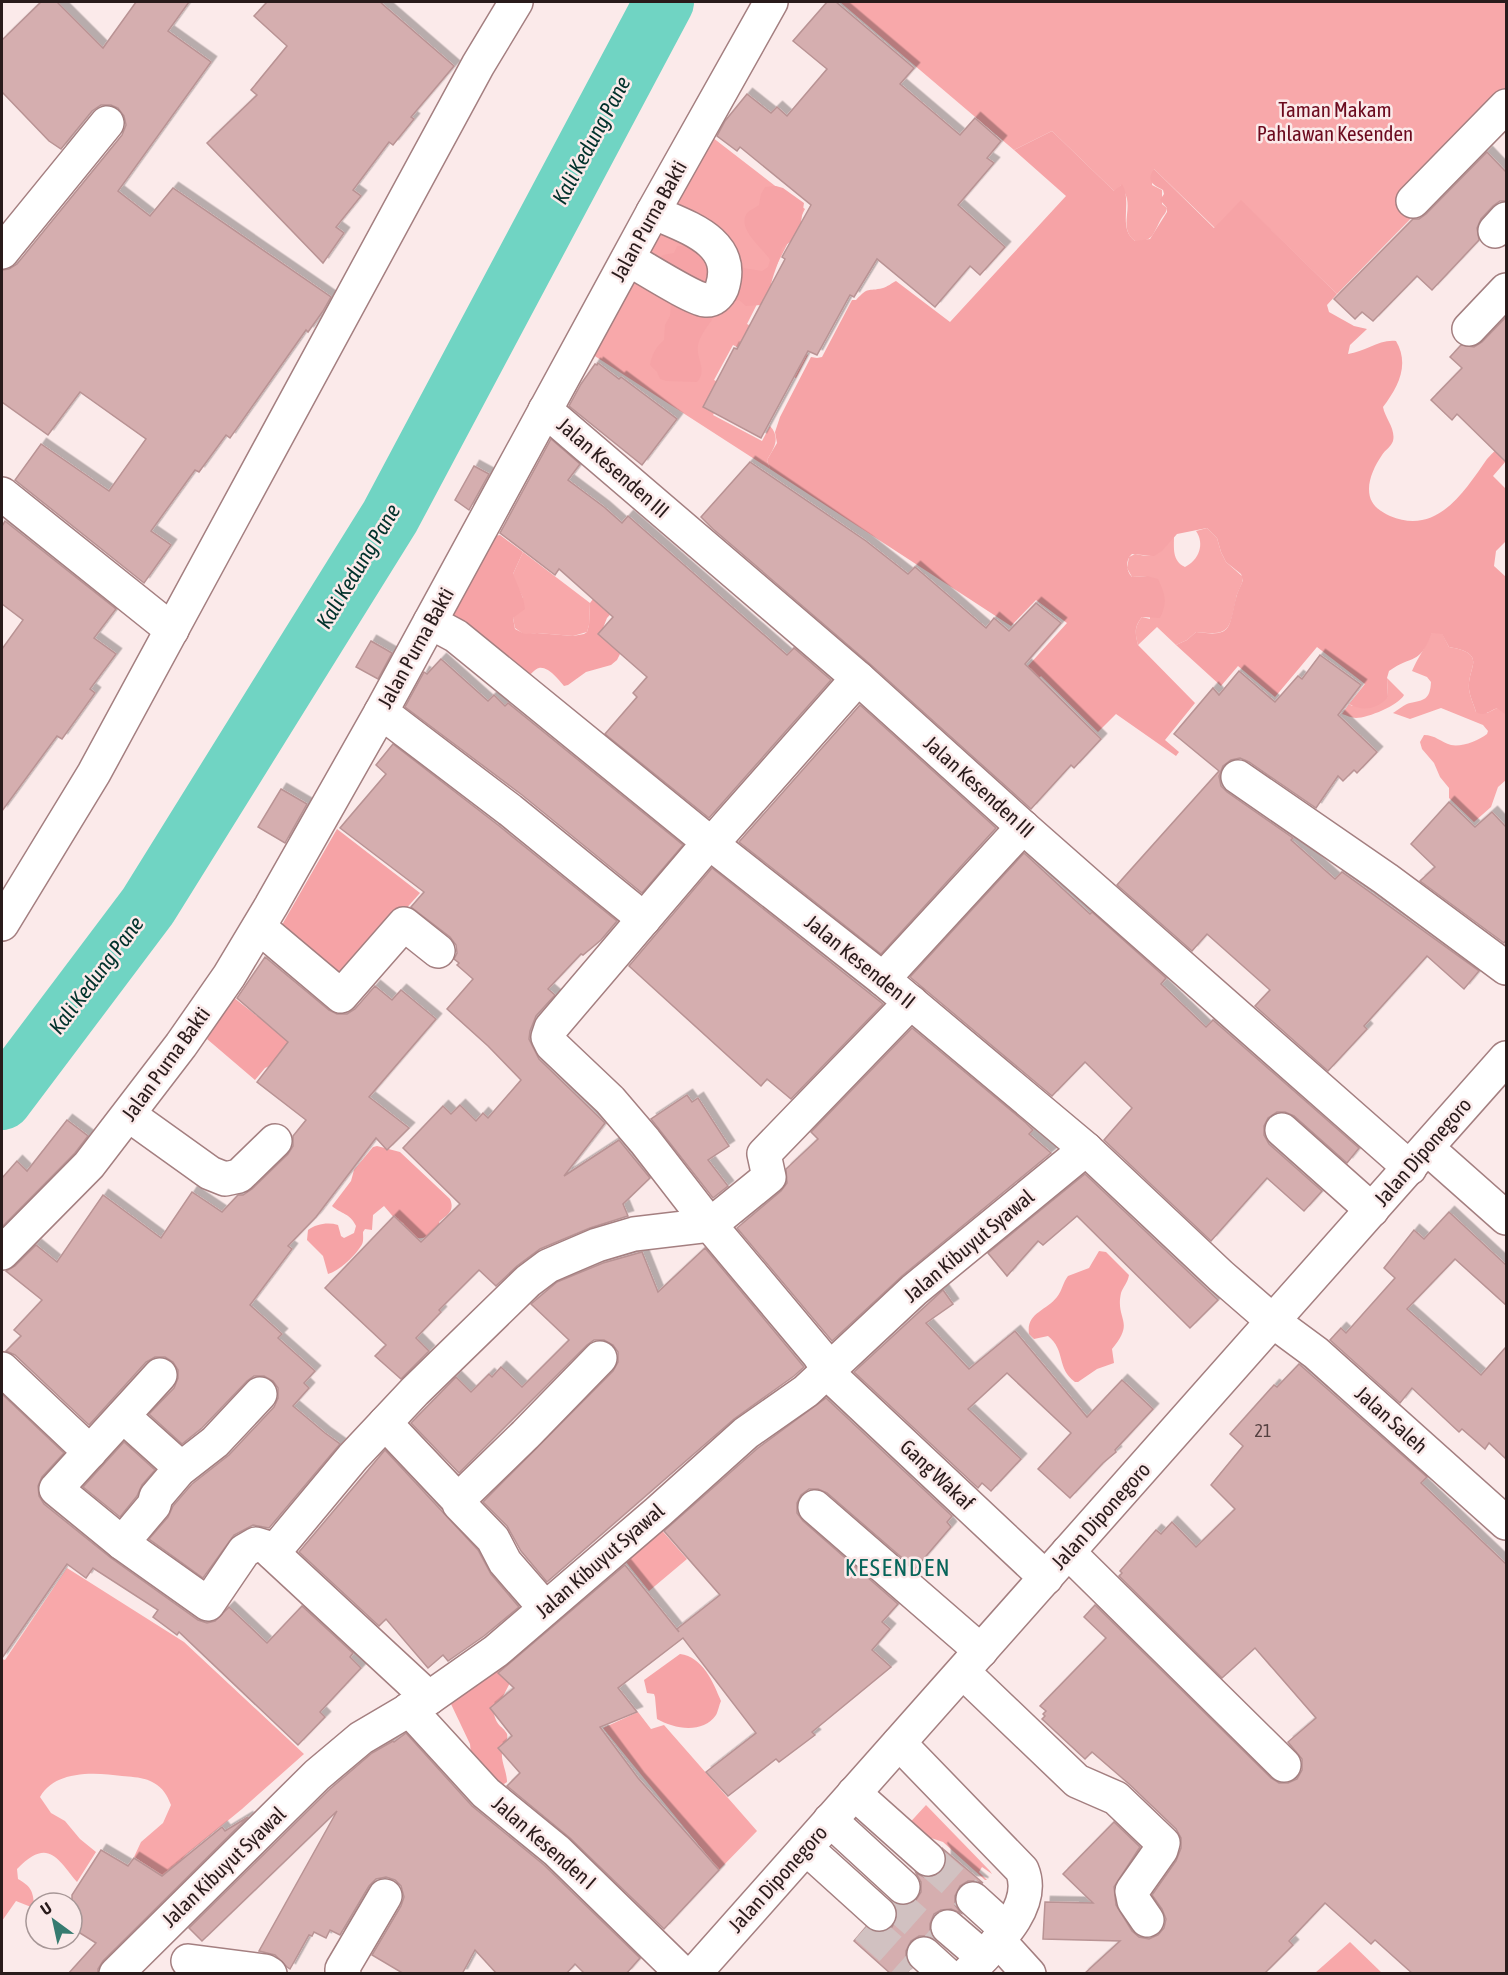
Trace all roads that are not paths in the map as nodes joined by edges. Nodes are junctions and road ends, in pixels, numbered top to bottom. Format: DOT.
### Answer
graph roads {
  1 [pos="516,2"];
  2 [pos="771,2"];
  3 [pos="106,123"];
  4 [pos="1501,125"];
  5 [pos="1413,201"];
  6 [pos="653,212"];
  7 [pos="2,252"];
  8 [pos="628,259"];
  9 [pos="1506,290"];
  10 [pos="1469,329"];
  11 [pos="545,410"];
  12 [pos="2,494"];
  13 [pos="430,622"];
  14 [pos="172,630"];
  15 [pos="858,678"];
  16 [pos="381,712"];
  17 [pos="1238,777"];
  18 [pos="1023,827"];
  19 [pos="710,843"];
  20 [pos="6,907"];
  21 [pos="644,919"];
  22 [pos="259,927"];
  23 [pos="438,951"];
  24 [pos="1506,968"];
  25 [pos="883,980"];
  26 [pos="911,1002"];
  27 [pos="1506,1058"];
  28 [pos="129,1115"];
  29 [pos="1282,1130"];
  30 [pos="274,1142"];
  31 [pos="1086,1149"];
  32 [pos="1418,1158"];
  33 [pos="1372,1210"];
  34 [pos="1506,1218"];
  35 [pos="710,1225"];
  36 [pos="2,1253"];
  37 [pos="1274,1322"];
  38 [pos="600,1358"];
  39 [pos="2,1369"];
  40 [pos="830,1370"];
  41 [pos="160,1375"];
  42 [pos="260,1394"];
  43 [pos="123,1416"];
  44 [pos="384,1424"];
  45 [pos="911,1431"];
  46 [pos="90,1452"];
  47 [pos="181,1468"];
  48 [pos="458,1500"];
  49 [pos="815,1507"];
  50 [pos="1506,1523"];
  51 [pos="122,1543"];
  52 [pos="273,1553"];
  53 [pos="1057,1565"];
  54 [pos="545,1608"];
  55 [pos="972,1661"];
  56 [pos="419,1704"];
  57 [pos="899,1743"];
  58 [pos="1284,1765"];
  59 [pos="824,1827"];
  60 [pos="385,1896"];
  61 [pos="1147,1920"];
  62 [pos="960,1947"];
  63 [pos="188,1961"];
  64 [pos="116,1974"];
  65 [pos="270,1974"];
  66 [pos="344,1974"];
  67 [pos="683,1974"];
  68 [pos="694,1974"];
  69 [pos="1029,1974"];
  1 -- 14 [label="main road"];
  2 -- 6 [label="main road, Jalan Purna Bakti"];
  3 -- 7 [label="main road"];
  4 -- 5 [label="main road"];
  6 -- 8 [label="main road, Jalan Purna Bakti"];
  6 -- 8 [label="main road"];
  8 -- 11 [label="main road, Jalan Purna Bakti"];
  9 -- 10 [label="main road"];
  11 -- 13 [label="main road, Jalan Purna Bakti"];
  11 -- 15 [label="main road, Jalan Kesenden III"];
  12 -- 14 [label="main road"];
  13 -- 16 [label="main road, Jalan Purna Bakti"];
  13 -- 19 [label="main road, Jalan Kesenden II"];
  14 -- 20 [label="main road"];
  15 -- 18 [label="main road, Jalan Kesenden III"];
  15 -- 19 [label="main road"];
  16 -- 21 [label="main road"];
  16 -- 22 [label="main road, Jalan Purna Bakti"];
  17 -- 24 [label="main road"];
  18 -- 25 [label="main road"];
  18 -- 32 [label="main road, Jalan Kesenden III"];
  19 -- 21 [label="main road"];
  19 -- 25 [label="main road, Jalan Kesenden II"];
  21 -- 35 [label="main road, Gang Wakaf"];
  22 -- 23 [label="main road"];
  22 -- 28 [label="main road, Jalan Purna Bakti"];
  25 -- 26 [label="main road, Jalan Kesenden II"];
  26 -- 31 [label="main road, Jalan Kesenden II"];
  26 -- 35 [label="main road"];
  27 -- 32 [label="main road, Jalan Diponegoro"];
  28 -- 30 [label="main road"];
  28 -- 36 [label="main road, Jalan Purna Bakti"];
  29 -- 33 [label="main road"];
  31 -- 37 [label="main road, Jalan Kesenden II"];
  31 -- 40 [label="main road, Jalan Kibuyut Syawal"];
  32 -- 33 [label="main road, Jalan Diponegoro"];
  32 -- 34 [label="main road, Jalan Kesenden III"];
  33 -- 37 [label="main road, Jalan Diponegoro"];
  35 -- 40 [label="main road, Gang Wakaf"];
  35 -- 44 [label="main road"];
  37 -- 50 [label="main road, Jalan Saleh"];
  37 -- 53 [label="main road, Jalan Diponegoro"];
  38 -- 48 [label="main road"];
  39 -- 46 [label="main road"];
  40 -- 53 [label="main road, Gang Wakaf"];
  40 -- 54 [label="main road, Jalan Kibuyut Syawal"];
  41 -- 43 [label="main road"];
  42 -- 47 [label="main road"];
  43 -- 46 [label="main road"];
  43 -- 47 [label="main road"];
  44 -- 48 [label="main road"];
  44 -- 52 [label="main road"];
  45 -- 53 [label="main road"];
  46 -- 51 [label="main road"];
  47 -- 51 [label="main road"];
  48 -- 54 [label="main road"];
  49 -- 55 [label="main road"];
  51 -- 52 [label="main road"];
  52 -- 56 [label="main road, Jalan Kesenden I"];
  53 -- 55 [label="main road, Jalan Diponegoro"];
  53 -- 58 [label="main road"];
  54 -- 56 [label="main road, Jalan Kibuyut Syawal"];
  55 -- 57 [label="main road, Jalan Diponegoro"];
  55 -- 61 [label="main road"];
  56 -- 64 [label="main road, Jalan Kibuyut Syawal"];
  56 -- 67 [label="main road, Jalan Kesenden I"];
  57 -- 59 [label="main road, Jalan Diponegoro"];
  57 -- 62 [label="main road"];
  59 -- 59 [label="main road"];
  59 -- 68 [label="main road, Jalan Diponegoro"];
  60 -- 66 [label="main road"];
  62 -- 69 [label="main road"];
  63 -- 65 [label="main road"];
}
